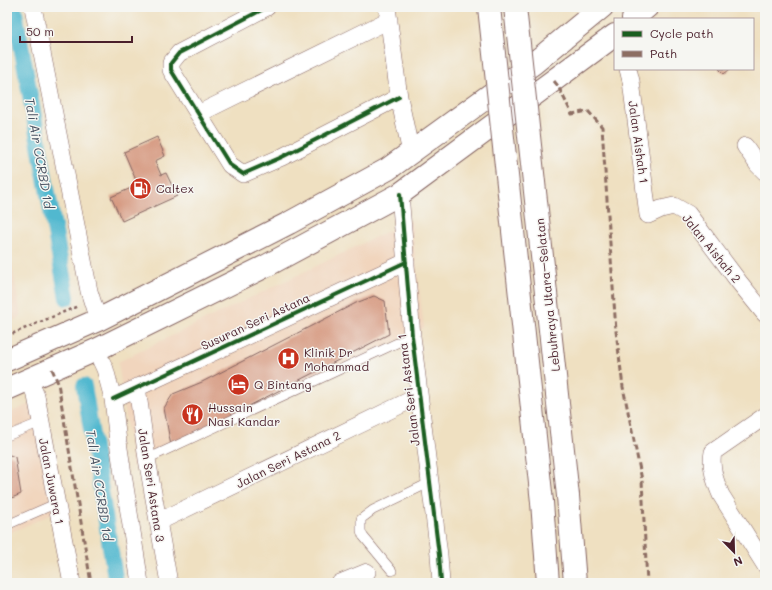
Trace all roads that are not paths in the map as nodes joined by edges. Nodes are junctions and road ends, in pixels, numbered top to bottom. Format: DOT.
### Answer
graph roads {
  1 [pos="33,7"];
  2 [pos="267,7"];
  3 [pos="489,7"];
  4 [pos="515,7"];
  5 [pos="602,7"];
  6 [pos="647,7"];
  7 [pos="388,14"];
  8 [pos="634,18"];
  9 [pos="614,39"];
  10 [pos="628,70"];
  11 [pos="399,97"];
  12 [pos="198,114"];
  13 [pos="745,146"];
  14 [pos="410,153"];
  15 [pos="765,172"];
  16 [pos="400,194"];
  17 [pos="648,215"];
  18 [pos="406,262"];
  19 [pos="765,314"];
  20 [pos="98,320"];
  21 [pos="412,336"];
  22 [pos="96,350"];
  23 [pos="7,360"];
  24 [pos="29,380"];
  25 [pos="137,386"];
  26 [pos="7,389"];
  27 [pos="419,396"];
  28 [pos="113,399"];
  29 [pos="765,416"];
  30 [pos="41,422"];
  31 [pos="7,436"];
  32 [pos="147,458"];
  33 [pos="429,483"];
  34 [pos="57,503"];
  35 [pos="158,522"];
  36 [pos="7,525"];
  37 [pos="765,565"];
  38 [pos="392,571"];
  39 [pos="367,572"];
  40 [pos="72,583"];
  41 [pos="140,583"];
  42 [pos="169,583"];
  43 [pos="340,583"];
  44 [pos="441,583"];
  45 [pos="548,583"];
  46 [pos="575,583"];
  1 -- 20 [label="street"];
  2 -- 12 [label="street"];
  3 -- 45 [label="highway, bridge"];
  4 -- 46 [label="highway, Lebuhraya Utara–Selatan, bridge"];
  5 -- 14 [label="highway"];
  6 -- 8 [label="highway"];
  7 -- 11 [label="street"];
  7 -- 12 [label="street"];
  9 -- 16 [label="highway"];
  10 -- 17 [label="street, Jalan Aishah 1"];
  11 -- 12 [label="street"];
  11 -- 14 [label="street"];
  13 -- 15 [label="street"];
  14 -- 20 [label="highway"];
  16 -- 18 [label="street, Jalan Seri Astana 1"];
  16 -- 22 [label="highway"];
  17 -- 19 [label="street, Jalan Aishah 2"];
  18 -- 21 [label="street, Jalan Seri Astana 1"];
  18 -- 25 [label="street, Susuran Seri Astana"];
  20 -- 23 [label="highway"];
  21 -- 27 [label="street, Jalan Seri Astana 1"];
  21 -- 32 [label="lane"];
  22 -- 24 [label="highway"];
  22 -- 28 [label="street"];
  24 -- 26 [label="highway"];
  24 -- 30 [label="street, Jalan Juwara 1"];
  25 -- 28 [label="street, Susuran Seri Astana"];
  25 -- 32 [label="street, Jalan Seri Astana 3"];
  27 -- 33 [label="street, Jalan Seri Astana 1"];
  27 -- 35 [label="street, Jalan Seri Astana 2"];
  28 -- 41 [label="street"];
  29 -- 37 [label="street"];
  30 -- 31 [label="lane"];
  30 -- 34 [label="street, Jalan Juwara 1"];
  32 -- 35 [label="street, Jalan Seri Astana 3"];
  33 -- 38 [label="lane"];
  33 -- 44 [label="street, Jalan Seri Astana 1"];
  34 -- 36 [label="lane"];
  34 -- 40 [label="street, Jalan Juwara 1"];
  35 -- 42 [label="street, Jalan Seri Astana 3"];
  39 -- 43 [label="street"];
}
